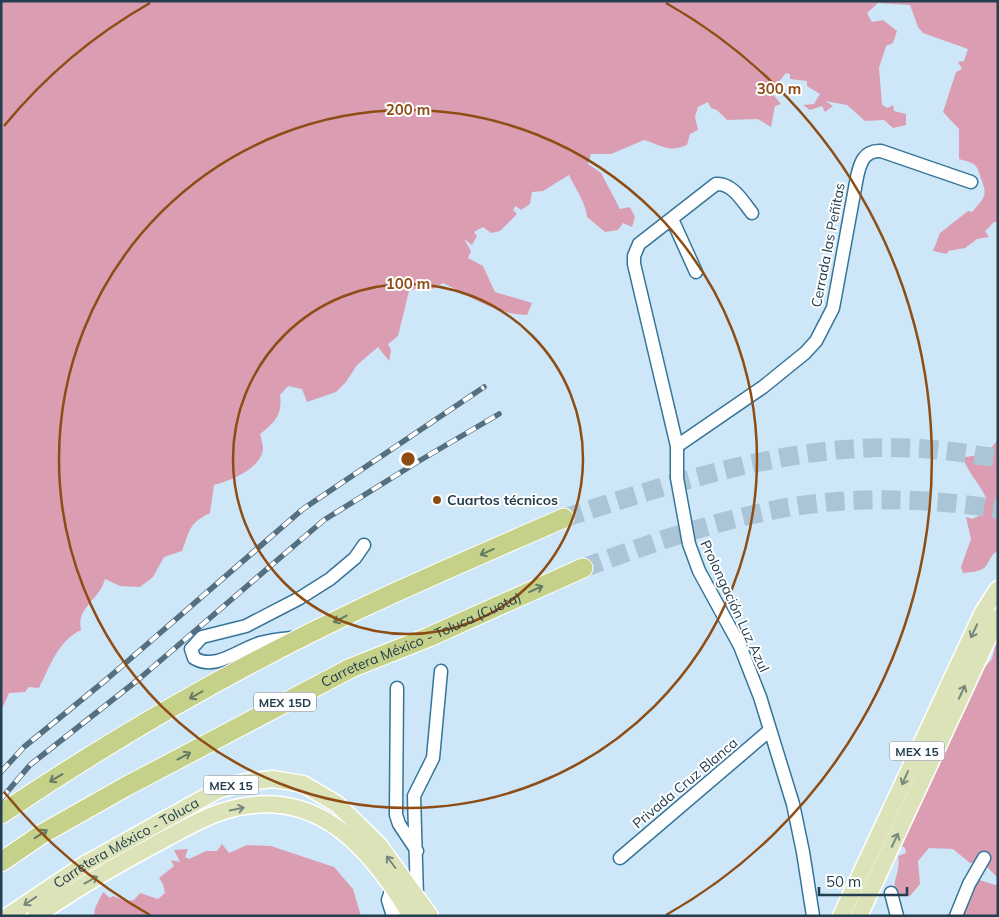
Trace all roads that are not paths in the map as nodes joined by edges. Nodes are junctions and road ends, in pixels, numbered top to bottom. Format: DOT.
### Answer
graph roads {
  1 [pos="971,182"];
  2 [pos="752,213"];
  3 [pos="672,219"];
  4 [pos="696,272"];
  5 [pos="677,446"];
  6 [pos="564,518"];
  7 [pos="364,545"];
  8 [pos="583,568"];
  9 [pos="998,588"];
  10 [pos="998,617"];
  11 [pos="308,635"];
  12 [pos="441,671"];
  13 [pos="397,688"];
  14 [pos="770,730"];
  15 [pos="1,814"];
  16 [pos="417,851"];
  17 [pos="620,858"];
  18 [pos="984,858"];
  19 [pos="1,862"];
  20 [pos="393,885"];
  21 [pos="891,893"];
  22 [pos="417,897"];
  23 [pos="861,915"];
  24 [pos="8,916"];
  25 [pos="36,916"];
  26 [pos="393,916"];
  27 [pos="411,916"];
  28 [pos="430,916"];
  29 [pos="813,916"];
  30 [pos="841,916"];
  31 [pos="897,916"];
  32 [pos="956,916"];
  1 -- 5 [label="street, Cerrada las Peñitas"];
  2 -- 3 [label="street, Prolongación Luz Azul"];
  3 -- 4 [label="street"];
  3 -- 5 [label="street, Prolongación Luz Azul"];
  5 -- 14 [label="street, Prolongación Luz Azul"];
  6 -- 11 [label="highway, one-way"];
  7 -- 11 [label="street"];
  19 -- 8 [label="highway, Carretera México - Toluca (Cuota) / MEX 15D, one-way"];
  9 -- 30 [label="main road, MEX 15, one-way"];
  23 -- 10 [label="main road, MEX 15, one-way"];
  11 -- 15 [label="highway, one-way"];
  12 -- 16 [label="street"];
  13 -- 16 [label="street"];
  14 -- 17 [label="street, Privada Cruz Blanca"];
  14 -- 29 [label="street, Prolongación Luz Azul"];
  16 -- 22 [label="street"];
  18 -- 32 [label="street"];
  25 -- 20 [label="main road, Carretera México - Toluca / MEX 15, one-way"];
  20 -- 26 [label="street"];
  20 -- 27 [label="main road, Carretera México - Toluca / MEX 15"];
  21 -- 31 [label="street"];
  22 -- 24 [label="main road, Carretera México - Toluca / MEX 15, one-way"];
  22 -- 28 [label="main road, Carretera México - Toluca / MEX 15"];
}
